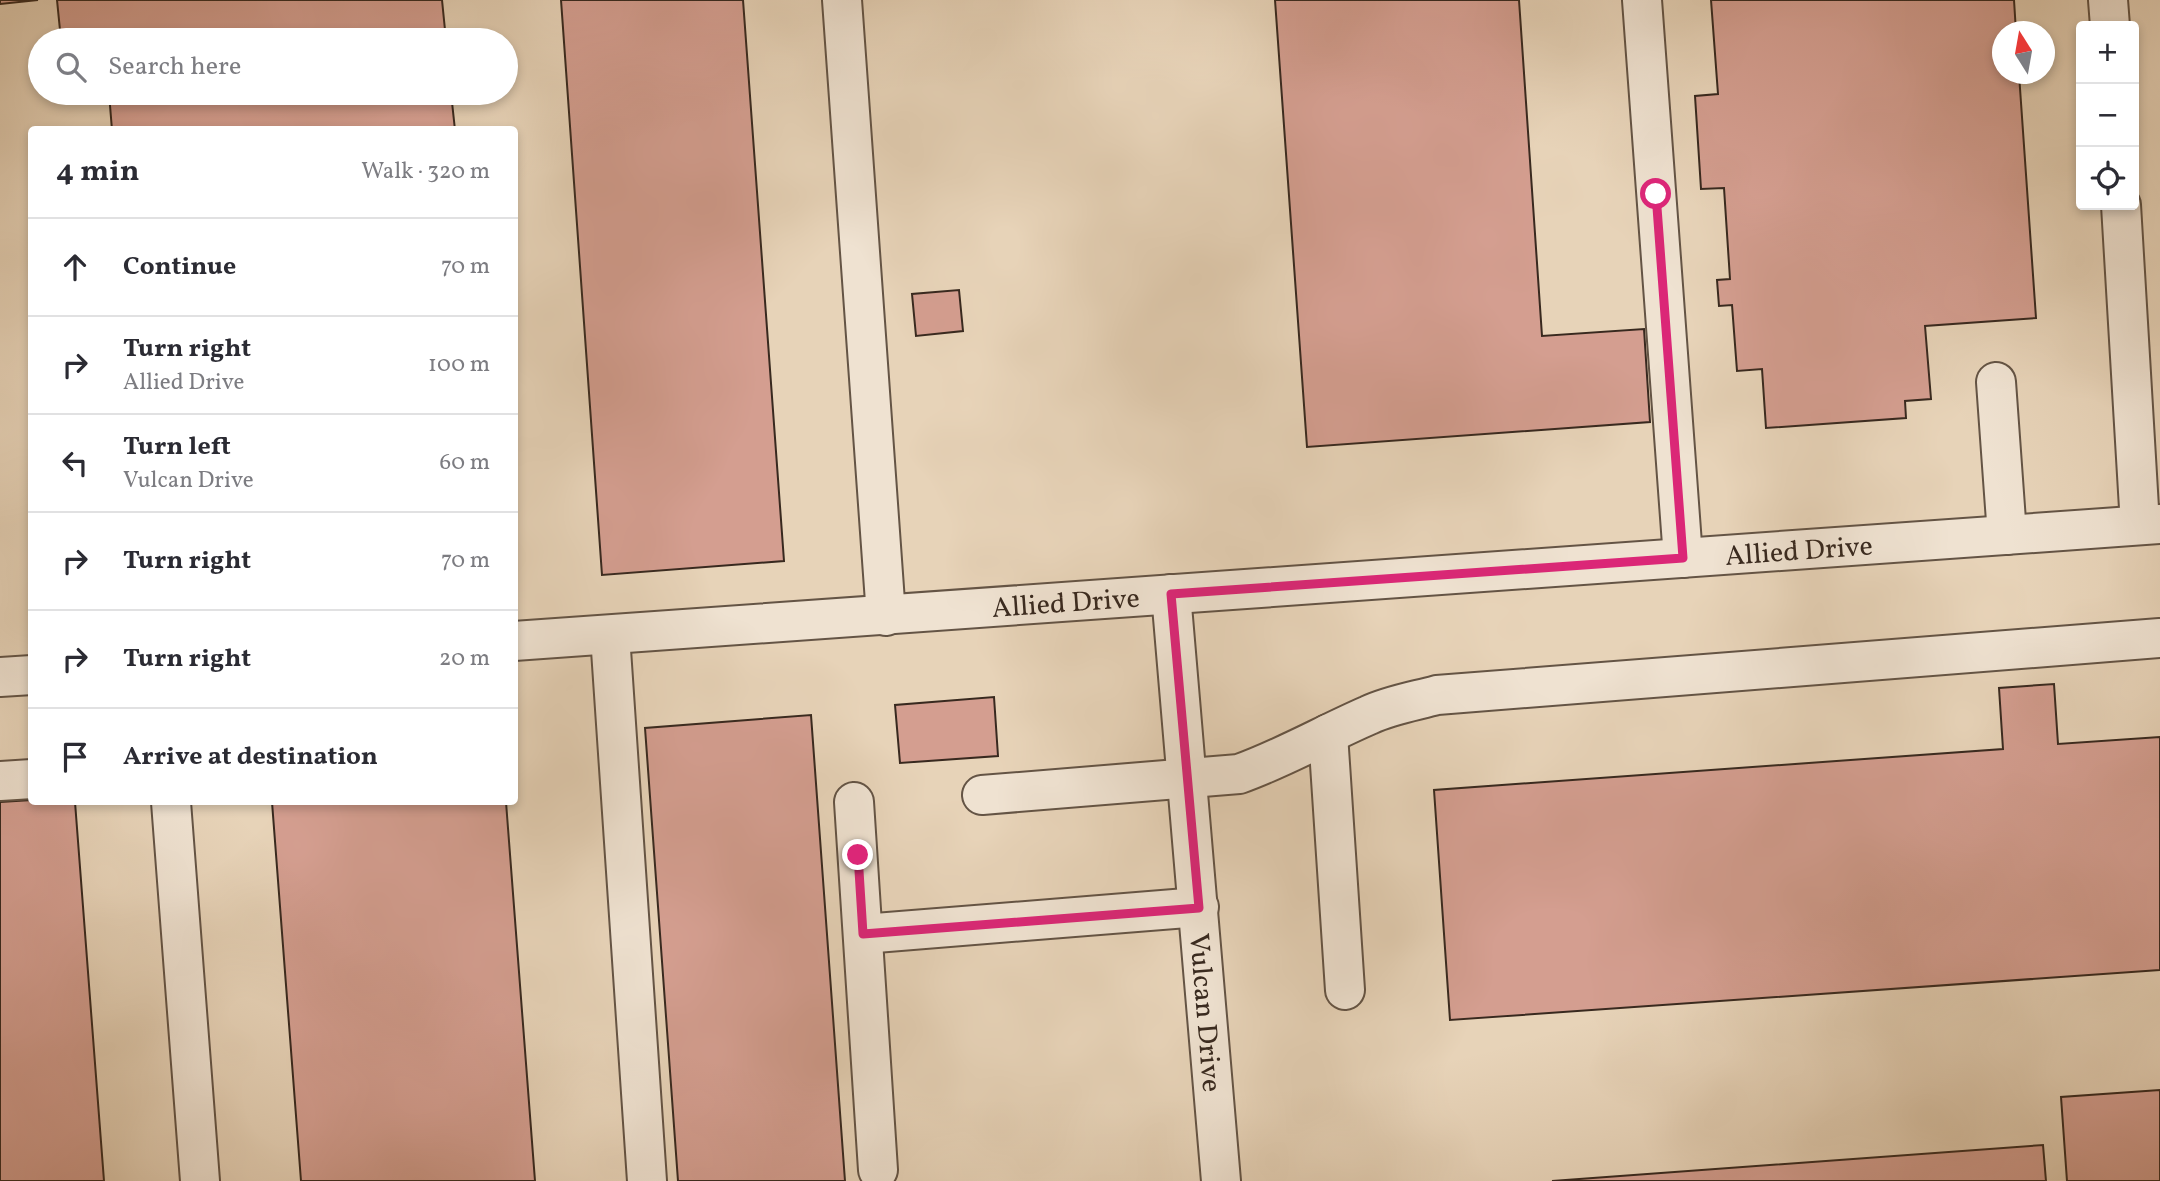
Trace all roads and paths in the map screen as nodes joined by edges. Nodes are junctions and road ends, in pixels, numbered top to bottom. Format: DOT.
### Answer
graph roads {
  1 [pos="842,0"];
  2 [pos="1642,0"];
  3 [pos="2108,0"];
  4 [pos="2110,21"];
  5 [pos="2121,210"];
  6 [pos="1996,382"];
  7 [pos="2150,524"];
  8 [pos="2007,535"];
  9 [pos="1683,558"];
  10 [pos="1171,594"];
  11 [pos="886,616"];
  12 [pos="610,635"];
  13 [pos="2160,638"];
  14 [pos="518,641"];
  15 [pos="1328,734"];
  16 [pos="1187,777"];
  17 [pos="28,779"];
  18 [pos="0,781"];
  19 [pos="982,795"];
  20 [pos="854,802"];
  21 [pos="171,805"];
  22 [pos="1199,908"];
  23 [pos="863,934"];
  24 [pos="1345,990"];
  25 [pos="878,1170"];
  26 [pos="200,1181"];
  27 [pos="647,1181"];
  28 [pos="1221,1181"];
  1 -- 11 [label="street"];
  2 -- 9 [label="street"];
  3 -- 4 [label="street"];
  5 -- 7 [label="street"];
  6 -- 8 [label="street"];
  7 -- 8 [label="street, Allied Drive"];
  8 -- 9 [label="street, Allied Drive"];
  9 -- 10 [label="street, Allied Drive"];
  10 -- 11 [label="street, Allied Drive"];
  10 -- 16 [label="street, Vulcan Drive"];
  11 -- 12 [label="street, Allied Drive"];
  12 -- 14 [label="street, Allied Drive"];
  12 -- 27 [label="street"];
  13 -- 15 [label="street"];
  15 -- 16 [label="street"];
  15 -- 24 [label="street"];
  16 -- 19 [label="street"];
  16 -- 22 [label="street, Vulcan Drive"];
  17 -- 18 [label="street"];
  20 -- 23 [label="street"];
  21 -- 26 [label="street"];
  22 -- 23 [label="street"];
  22 -- 28 [label="street, Vulcan Drive"];
  23 -- 25 [label="street"];
}
